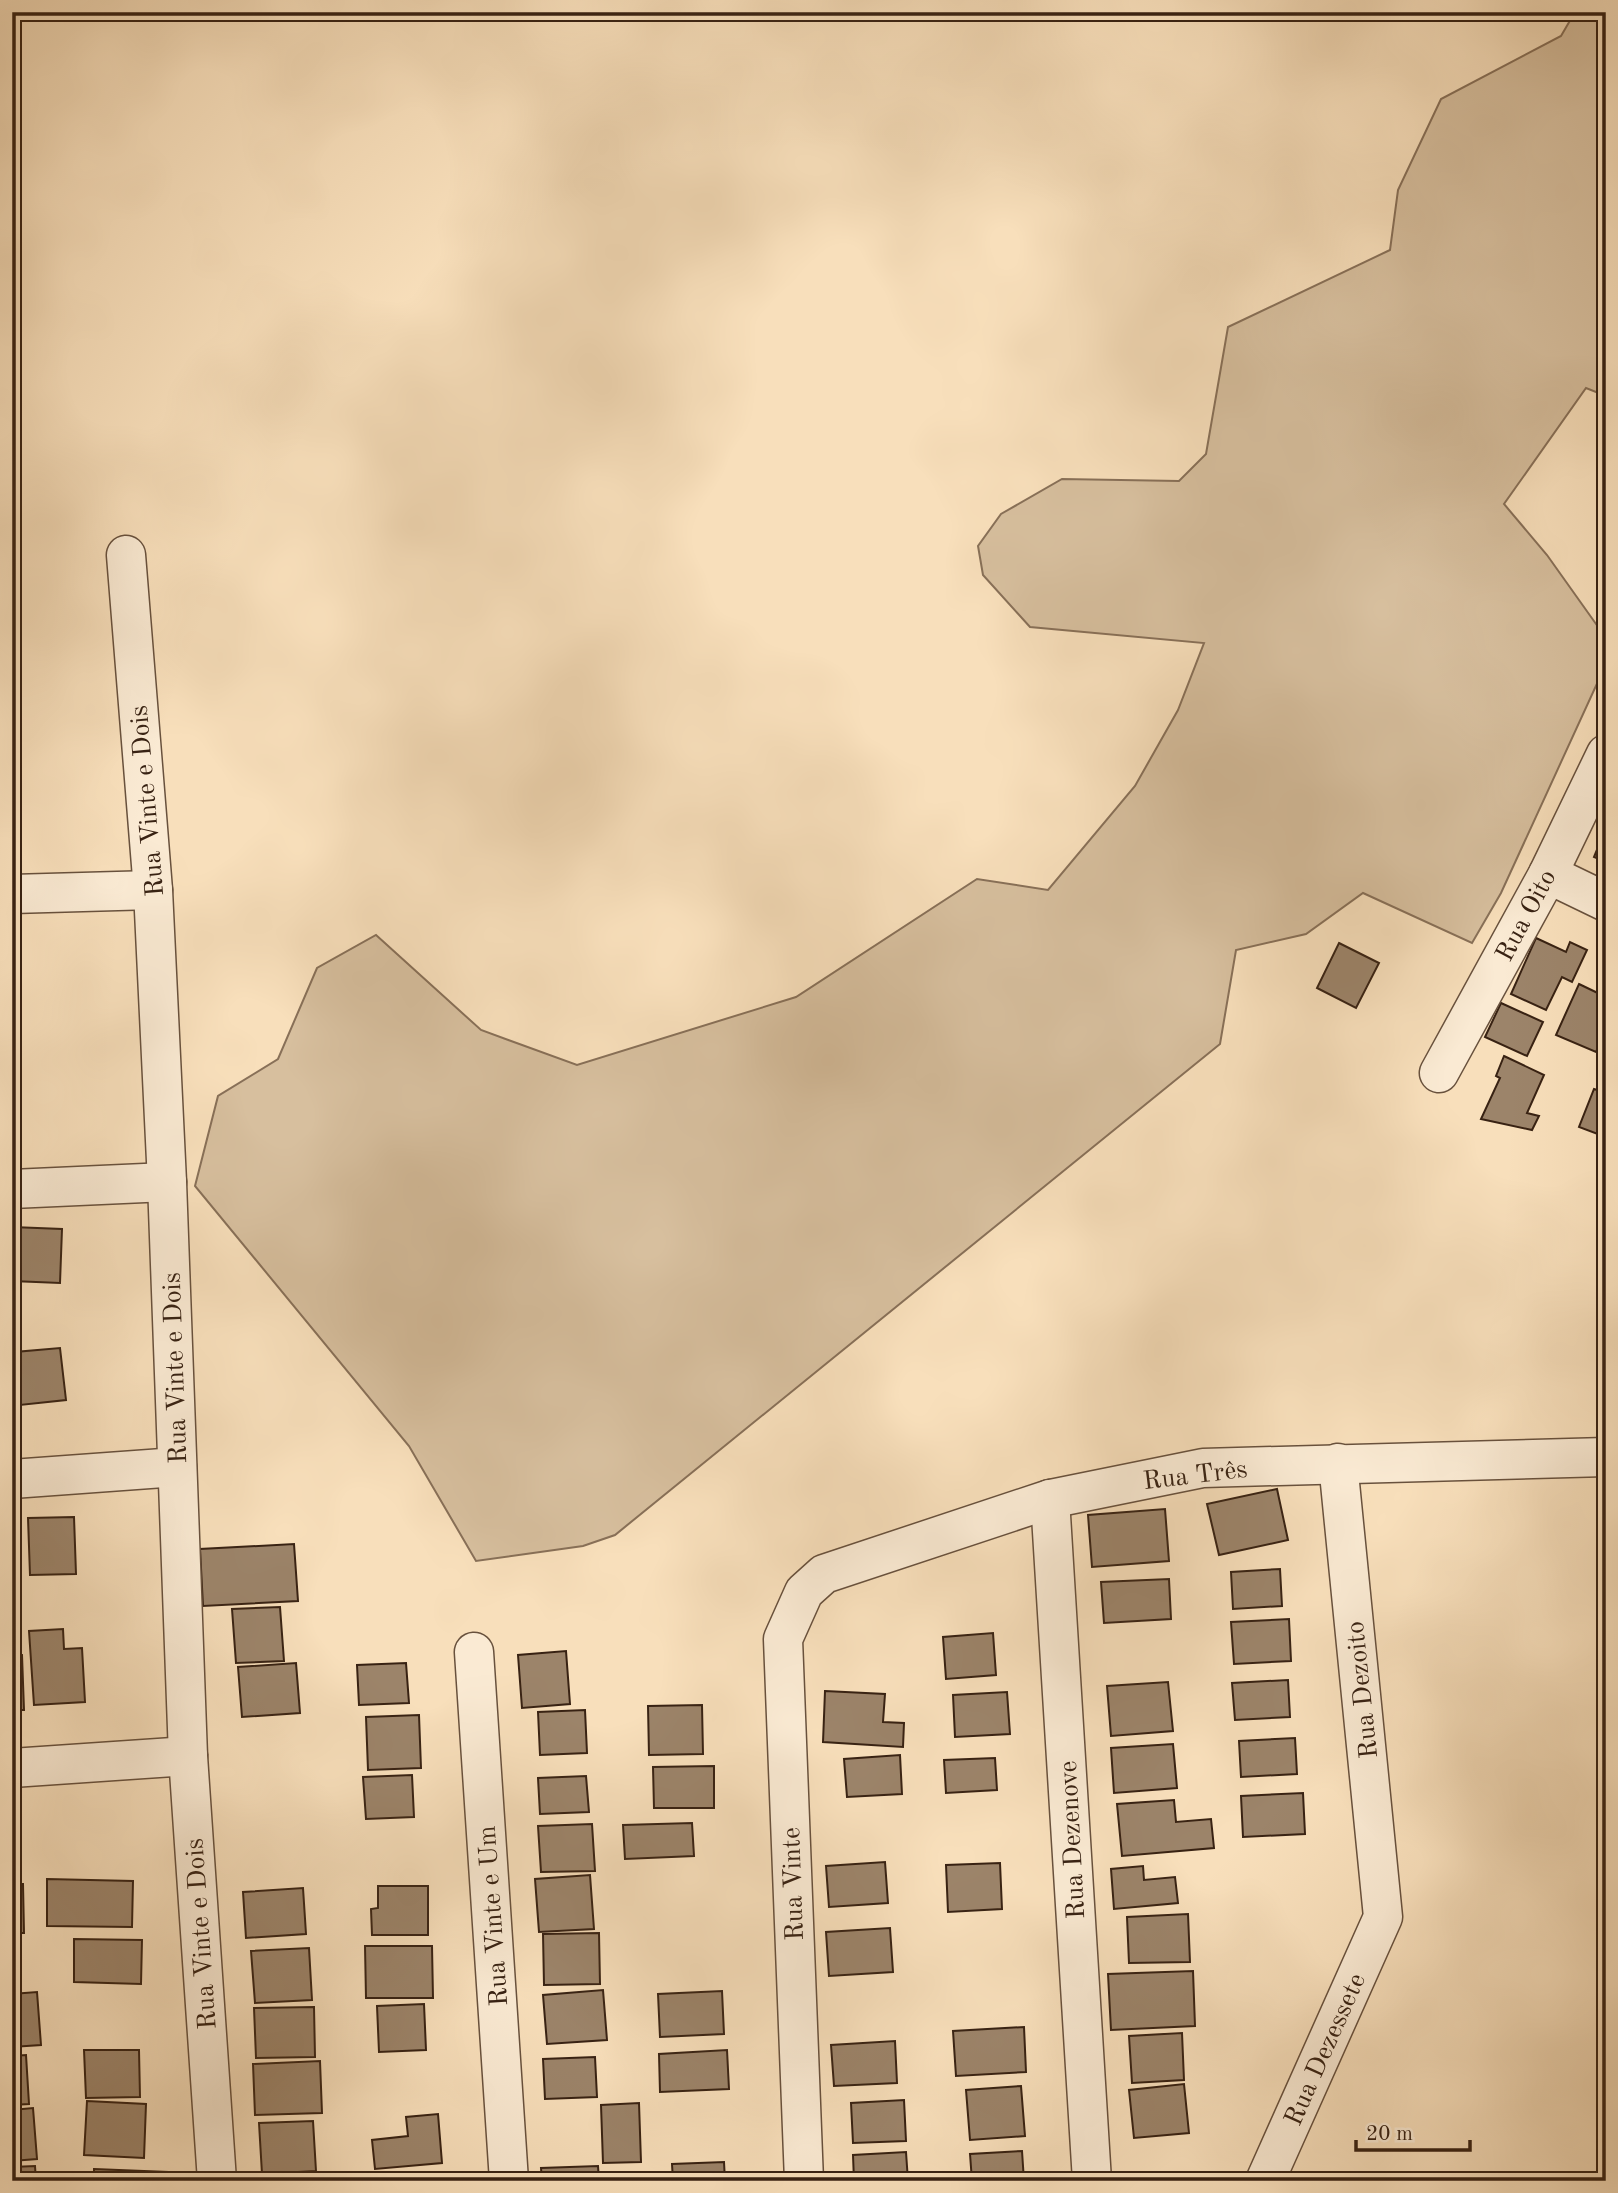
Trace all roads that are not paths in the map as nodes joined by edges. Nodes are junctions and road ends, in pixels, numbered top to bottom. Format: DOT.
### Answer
graph roads {
  1 [pos="126,555"];
  2 [pos="1606,754"];
  3 [pos="1548,874"];
  4 [pos="153,890"];
  5 [pos="12,894"];
  6 [pos="1606,902"];
  7 [pos="1440,1073"];
  8 [pos="167,1182"];
  9 [pos="12,1189"];
  10 [pos="1606,1457"];
  11 [pos="1338,1463"];
  12 [pos="177,1468"];
  13 [pos="12,1479"];
  14 [pos="1050,1499"];
  15 [pos="803,1592"];
  16 [pos="474,1652"];
  17 [pos="188,1756"];
  18 [pos="12,1768"];
  19 [pos="1383,1917"];
  20 [pos="217,2181"];
  21 [pos="509,2181"];
  22 [pos="804,2181"];
  23 [pos="1092,2181"];
  24 [pos="1265,2181"];
  1 -- 4 [label="street, Rua Vinte e Dois"];
  2 -- 3 [label="street, Rua Oito"];
  3 -- 6 [label="street"];
  3 -- 7 [label="street, Rua Oito"];
  4 -- 5 [label="street"];
  4 -- 8 [label="street, Rua Vinte e Dois"];
  8 -- 9 [label="street"];
  8 -- 12 [label="street, Rua Vinte e Dois"];
  10 -- 11 [label="street, Rua Três"];
  11 -- 14 [label="street, Rua Três"];
  11 -- 19 [label="street, Rua Dezoito"];
  12 -- 13 [label="street"];
  12 -- 17 [label="street, Rua Vinte e Dois"];
  14 -- 15 [label="street, Rua Três"];
  14 -- 23 [label="street, Rua Dezenove"];
  15 -- 22 [label="street, Rua Vinte"];
  16 -- 21 [label="street, Rua Vinte e Um"];
  17 -- 18 [label="street"];
  17 -- 20 [label="street, Rua Vinte e Dois"];
  19 -- 24 [label="street, Rua Dezessete"];
}
